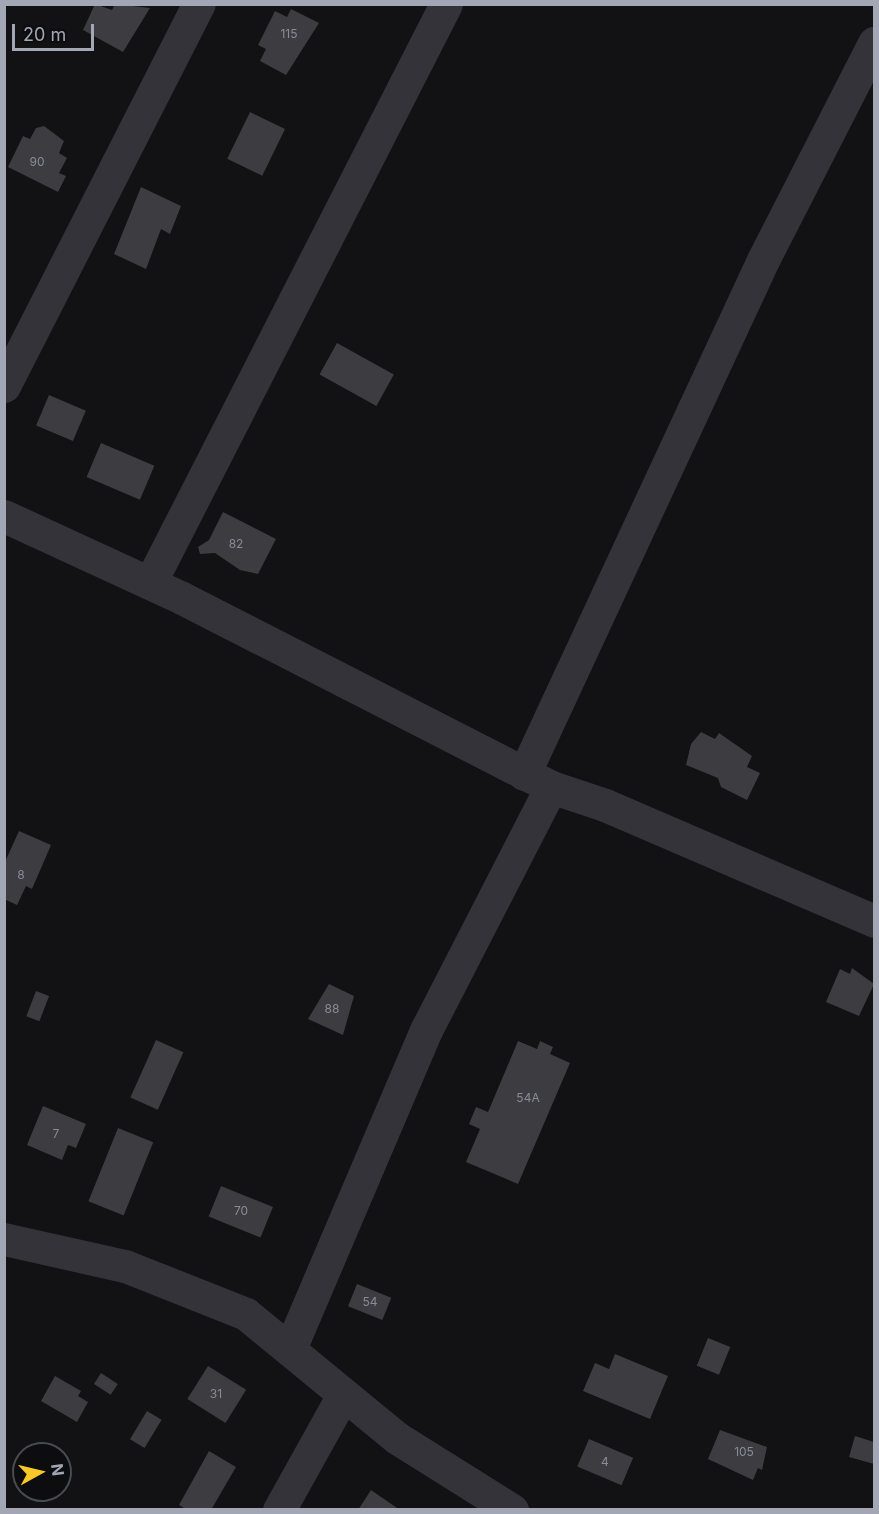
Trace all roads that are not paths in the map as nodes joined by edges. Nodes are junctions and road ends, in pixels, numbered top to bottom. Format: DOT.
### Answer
graph roads {
  1 [pos="199,4"];
  2 [pos="446,4"];
  3 [pos="874,43"];
  4 [pos="4,386"];
  5 [pos="4,516"];
  6 [pos="150,583"];
  7 [pos="537,781"];
  8 [pos="874,921"];
  9 [pos="4,1239"];
  10 [pos="291,1347"];
  11 [pos="342,1397"];
  12 [pos="279,1509"];
  13 [pos="512,1509"];
  1 -- 4 [label="street"];
  2 -- 6 [label="street"];
  3 -- 7 [label="street"];
  5 -- 6 [label="street"];
  6 -- 7 [label="street"];
  7 -- 8 [label="street"];
  7 -- 10 [label="street"];
  9 -- 10 [label="street"];
  10 -- 11 [label="street"];
  11 -- 12 [label="street"];
  11 -- 13 [label="street"];
}
